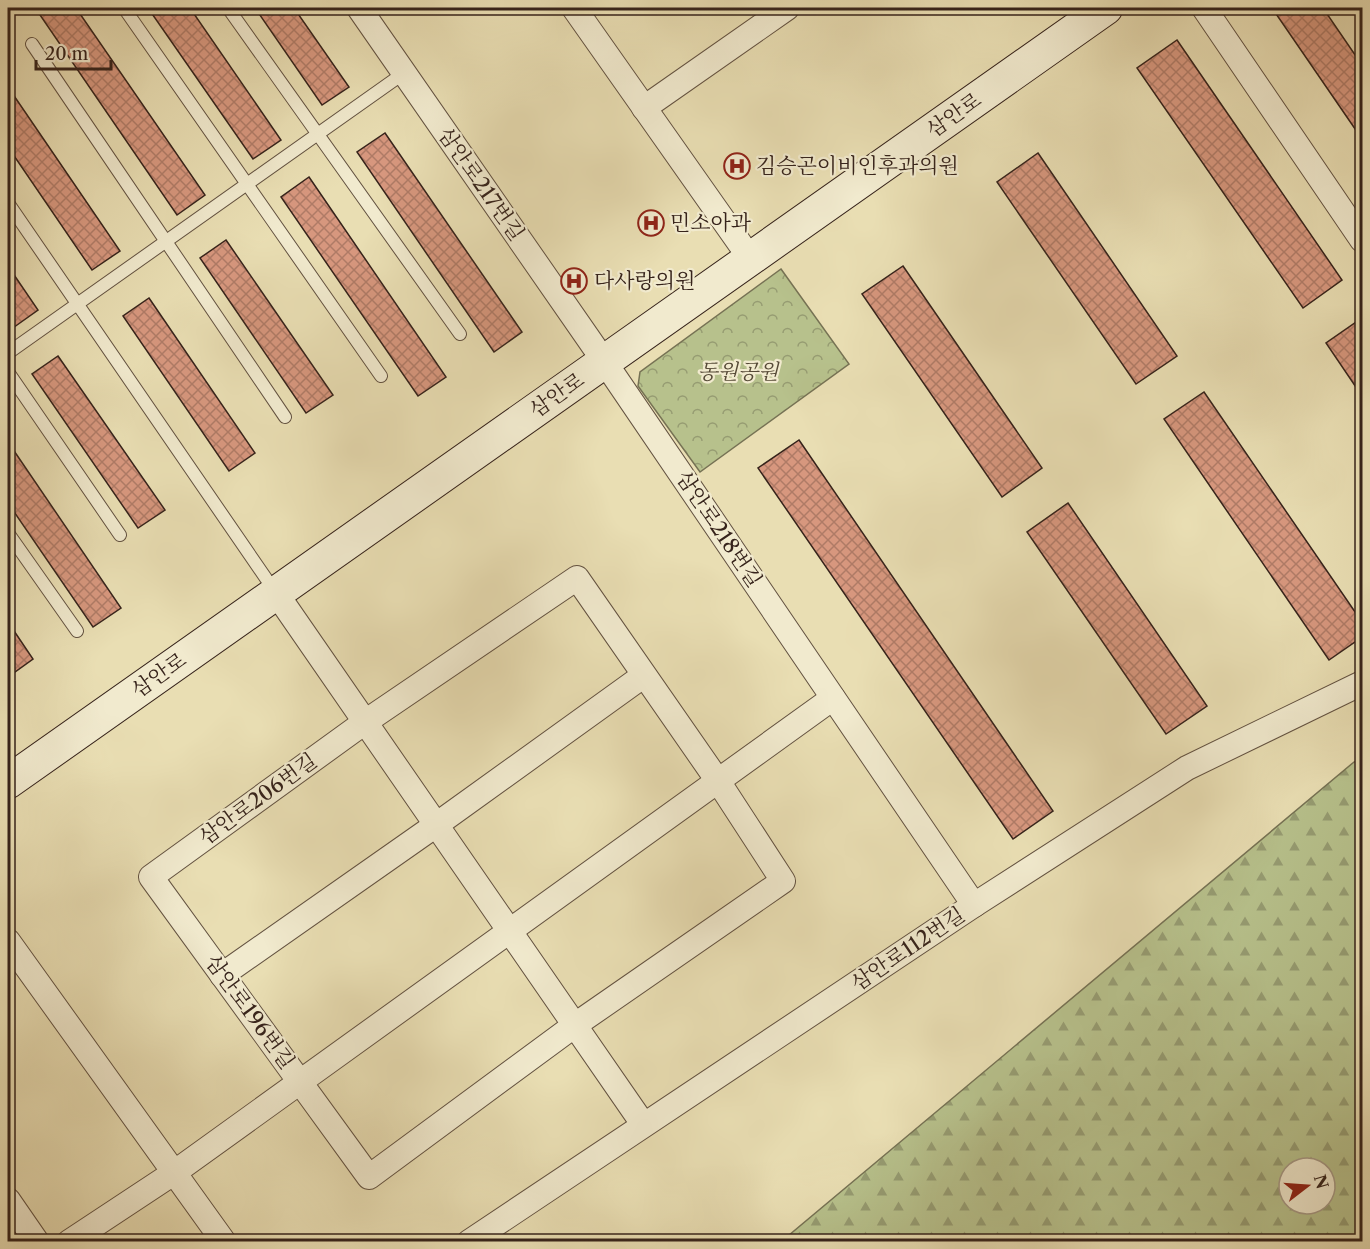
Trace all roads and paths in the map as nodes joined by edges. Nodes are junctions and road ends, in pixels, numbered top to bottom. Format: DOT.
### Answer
graph roads {
  1 [pos="124,8"];
  2 [pos="228,8"];
  3 [pos="358,8"];
  4 [pos="574,8"];
  5 [pos="787,8"];
  6 [pos="1106,8"];
  7 [pos="1204,8"];
  8 [pos="32,44"];
  9 [pos="404,74"];
  10 [pos="644,108"];
  11 [pos="318,134"];
  12 [pos="247,184"];
  13 [pos="8,203"];
  14 [pos="1362,240"];
  15 [pos="166,242"];
  16 [pos="750,258"];
  17 [pos="77,304"];
  18 [pos="460,334"];
  19 [pos="8,353"];
  20 [pos="604,361"];
  21 [pos="8,372"];
  22 [pos="381,376"];
  23 [pos="285,417"];
  24 [pos="8,534"];
  25 [pos="120,535"];
  26 [pos="276,593"];
  27 [pos="76,631"];
  28 [pos="643,676"];
  29 [pos="1362,683"];
  30 [pos="833,698"];
  31 [pos="365,722"];
  32 [pos="718,781"];
  33 [pos="8,782"];
  34 [pos="436,825"];
  35 [pos="151,877"];
  36 [pos="974,905"];
  37 [pos="510,932"];
  38 [pos="8,941"];
  39 [pos="222,975"];
  40 [pos="575,1025"];
  41 [pos="300,1080"];
  42 [pos="643,1124"];
  43 [pos="175,1172"];
  44 [pos="8,1200"];
  45 [pos="37,1242"];
  46 [pos="69,1242"];
  47 [pos="224,1242"];
  48 [pos="469,1242"];
  1 -- 12 [label="lane"];
  2 -- 11 [label="lane"];
  3 -- 9 [label="street, 삼안로217번길"];
  4 -- 10 [label="street"];
  5 -- 10 [label="street"];
  6 -- 16 [label="main road, 삼안로"];
  7 -- 14 [label="street"];
  8 -- 15 [label="lane"];
  9 -- 11 [label="lane"];
  9 -- 20 [label="street, 삼안로217번길"];
  10 -- 16 [label="street"];
  11 -- 12 [label="lane"];
  11 -- 18 [label="lane"];
  12 -- 15 [label="lane"];
  12 -- 22 [label="lane"];
  13 -- 17 [label="lane"];
  15 -- 17 [label="lane"];
  15 -- 23 [label="lane"];
  16 -- 20 [label="main road, 삼안로"];
  17 -- 19 [label="lane"];
  17 -- 26 [label="lane"];
  20 -- 26 [label="main road, 삼안로"];
  20 -- 30 [label="street, 삼안로218번길"];
  21 -- 25 [label="lane"];
  24 -- 27 [label="lane"];
  26 -- 31 [label="street"];
  26 -- 33 [label="main road, 삼안로"];
  28 -- 31 [label="street, 삼안로206번길"];
  28 -- 32 [label="street"];
  28 -- 34 [label="street"];
  29 -- 36 [label="street, 삼안로112번길"];
  30 -- 32 [label="street"];
  30 -- 36 [label="street, 삼안로218번길"];
  31 -- 34 [label="street"];
  31 -- 35 [label="street, 삼안로206번길"];
  32 -- 37 [label="street"];
  32 -- 40 [label="street"];
  34 -- 37 [label="street"];
  34 -- 39 [label="street"];
  35 -- 39 [label="street, 삼안로196번길"];
  36 -- 42 [label="street, 삼안로112번길"];
  37 -- 40 [label="street"];
  37 -- 41 [label="street"];
  38 -- 43 [label="street"];
  39 -- 41 [label="street, 삼안로196번길"];
  40 -- 41 [label="street"];
  40 -- 42 [label="street"];
  41 -- 43 [label="street, 삼안로196번길"];
  42 -- 48 [label="street, 삼안로112번길"];
  43 -- 46 [label="street, 삼안로196번길"];
  43 -- 47 [label="street"];
  44 -- 45 [label="street"];
}
